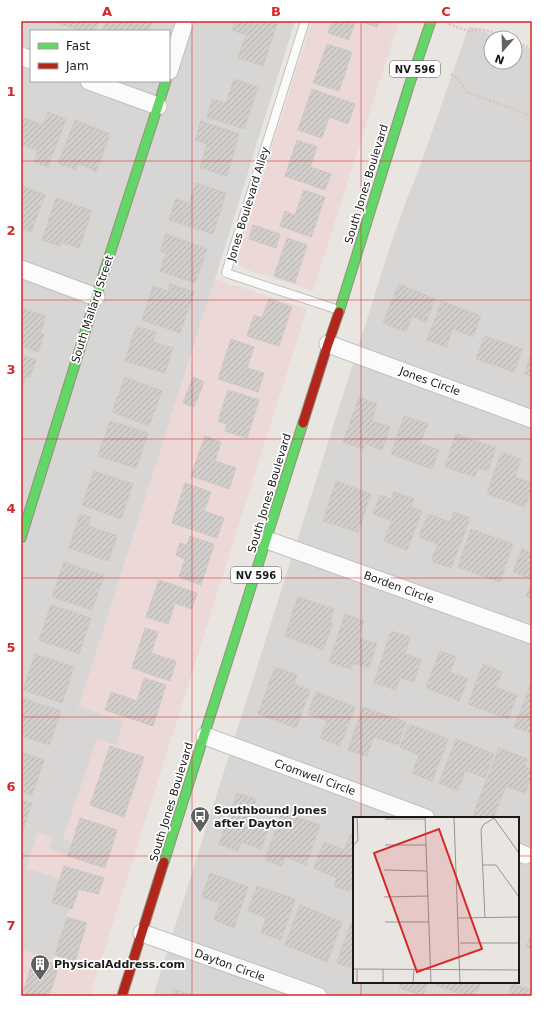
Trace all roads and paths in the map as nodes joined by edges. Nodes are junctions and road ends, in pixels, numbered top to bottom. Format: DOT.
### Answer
graph roads {
  1 [pos="185,21"];
  2 [pos="305,21"];
  3 [pos="431,21"];
  4 [pos="442,21"];
  5 [pos="485,30"];
  6 [pos="170,68"];
  7 [pos="451,74"];
  8 [pos="92,82"];
  9 [pos="166,82"];
  10 [pos="158,106"];
  11 [pos="532,116"];
  12 [pos="21,269"];
  13 [pos="96,297"];
  14 [pos="340,310"];
  15 [pos="328,344"];
  16 [pos="532,419"];
  17 [pos="21,538"];
  18 [pos="267,540"];
  19 [pos="532,635"];
  20 [pos="205,736"];
  21 [pos="423,817"];
  22 [pos="142,933"];
  23 [pos="122,996"];
  24 [pos="318,996"];
  1 -- 6 [label="street"];
  2 -- 14 [label="lane, Jones Boulevard Alley"];
  3 -- 14 [label="main road, South Jones Boulevard / NV 596"];
  4 -- 5 [label="path"];
  7 -- 11 [label="path"];
  8 -- 10 [label="street"];
  9 -- 10 [label="main road, South Mallard Street"];
  10 -- 13 [label="main road, South Mallard Street"];
  12 -- 13 [label="street"];
  13 -- 17 [label="main road, South Mallard Street"];
  14 -- 15 [label="main road, South Jones Boulevard / NV 596"];
  15 -- 16 [label="street, Jones Circle"];
  15 -- 18 [label="main road, South Jones Boulevard / NV 596"];
  18 -- 19 [label="street, Borden Circle"];
  18 -- 20 [label="main road, South Jones Boulevard / NV 596"];
  20 -- 21 [label="street, Cromwell Circle"];
  20 -- 22 [label="main road, South Jones Boulevard / NV 596"];
  22 -- 23 [label="main road, South Jones Boulevard / NV 596"];
  22 -- 24 [label="street, Dayton Circle"];
}
